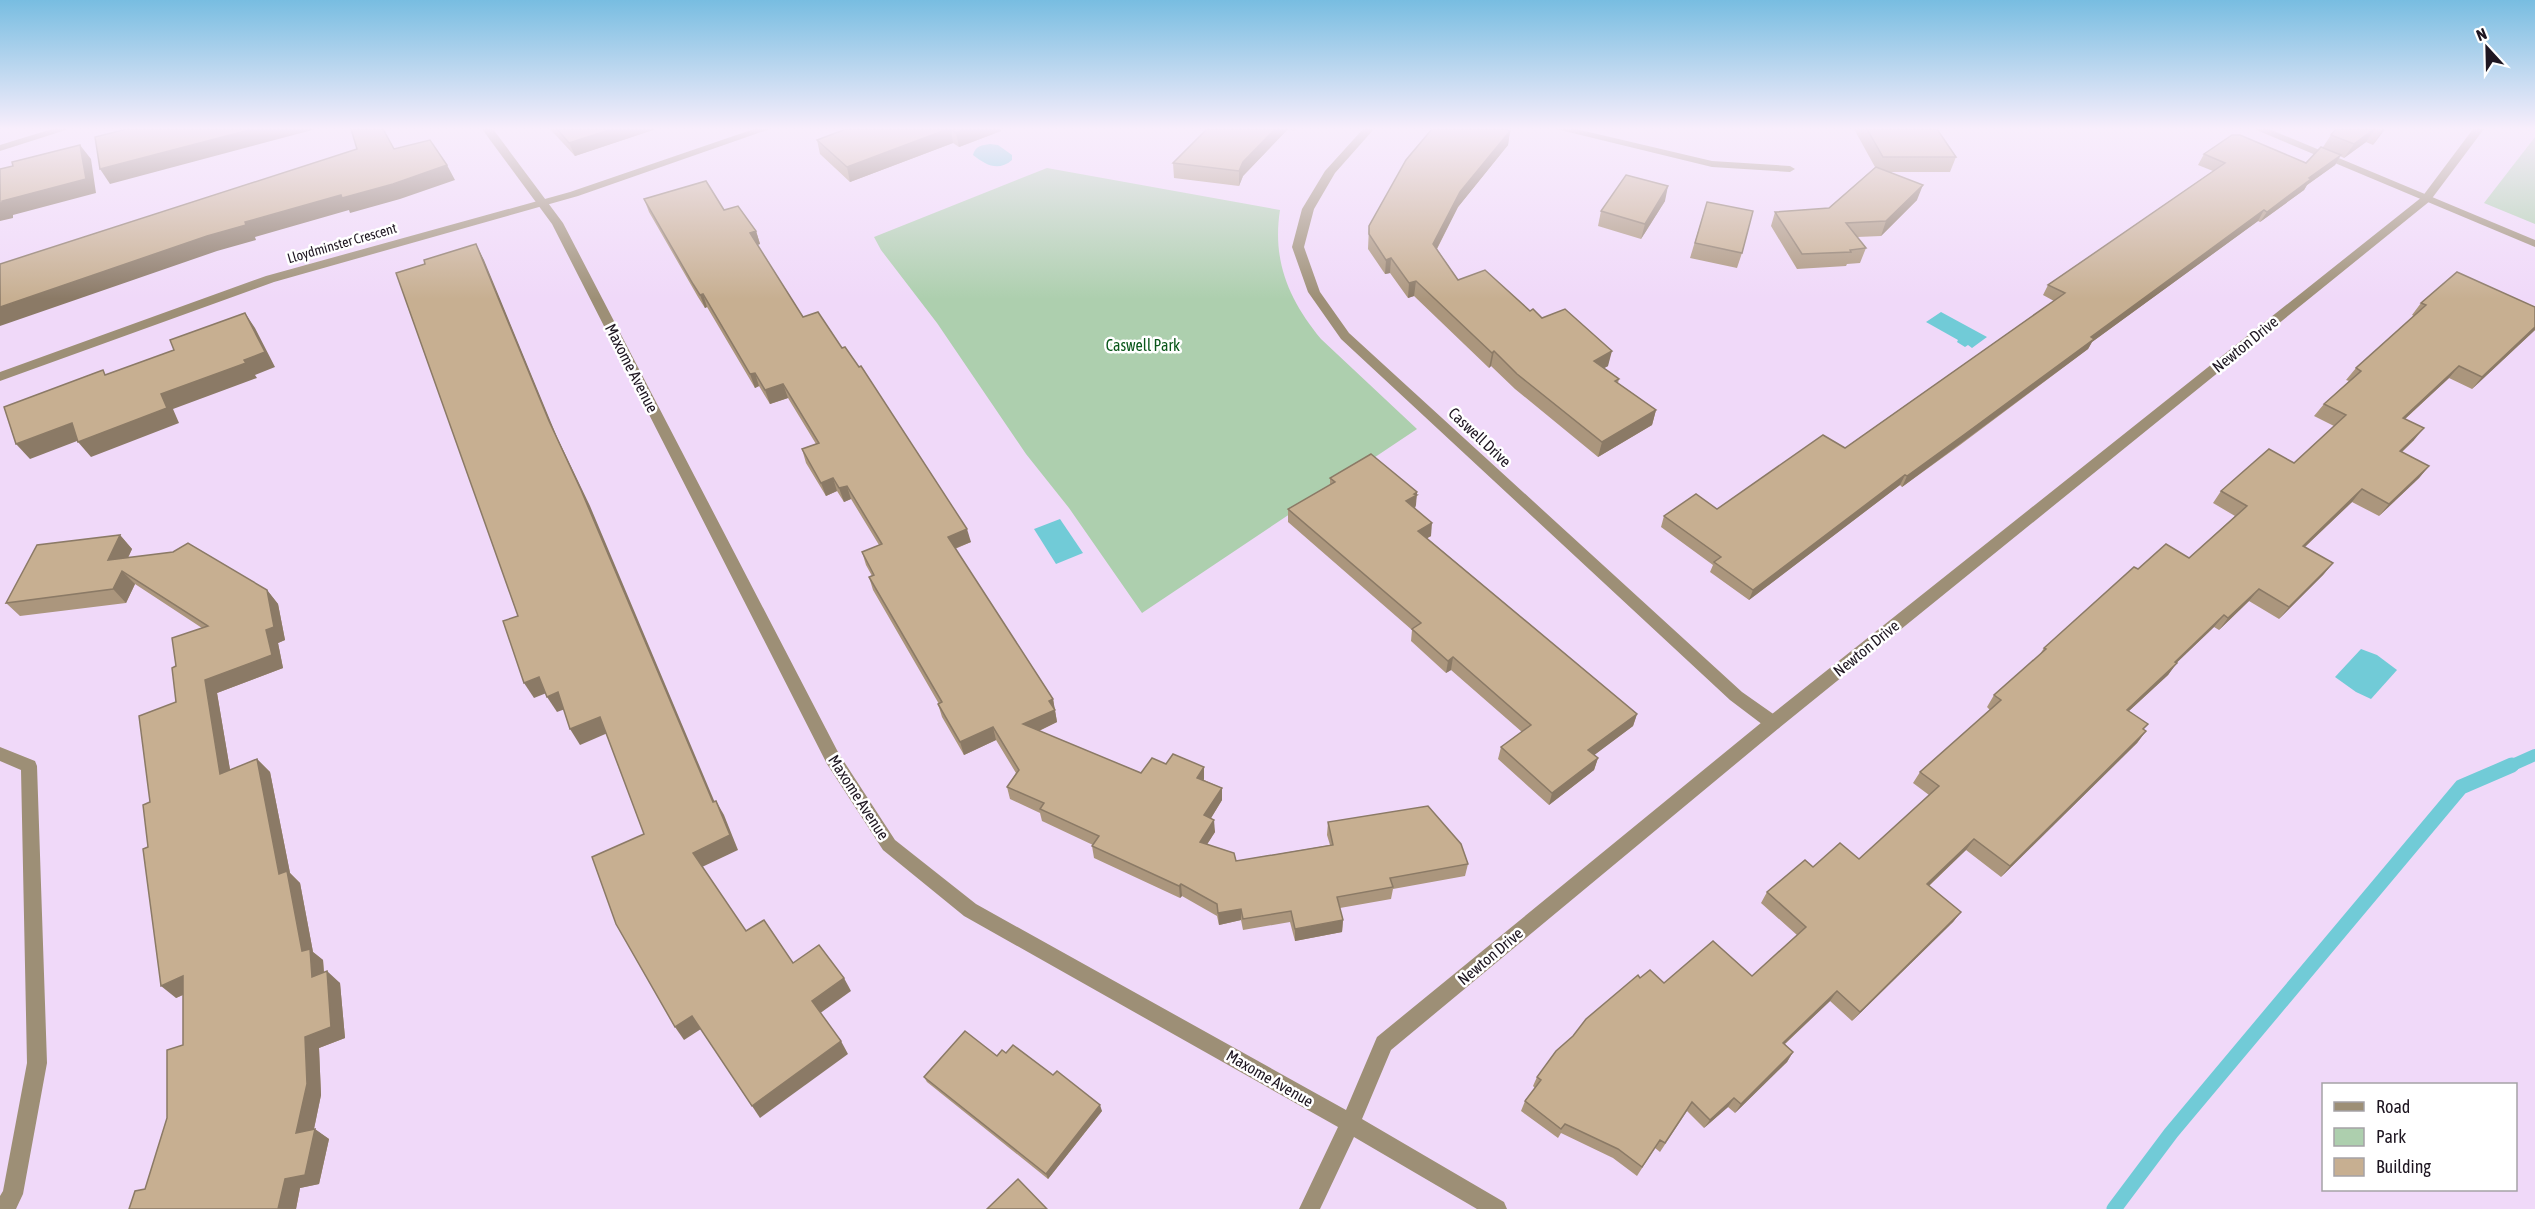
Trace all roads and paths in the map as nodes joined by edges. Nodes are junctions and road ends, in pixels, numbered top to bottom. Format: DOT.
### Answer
graph roads {
  1 [pos="531,185"];
  2 [pos="597,185"];
  3 [pos="1322,185"];
  4 [pos="2394,185"];
  5 [pos="2436,185"];
  6 [pos="2426,199"];
  7 [pos="544,202"];
  8 [pos="2535,244"];
  9 [pos="0,377"];
  10 [pos="1773,723"];
  11 [pos="0,754"];
  12 [pos="1350,1123"];
  13 [pos="4,1209"];
  14 [pos="1309,1209"];
  15 [pos="1497,1209"];
  1 -- 7 [label="street, Maxome Avenue"];
  2 -- 7 [label="street, Lloydminster Crescent"];
  3 -- 10 [label="street, Caswell Drive"];
  4 -- 6 [label="street"];
  5 -- 6 [label="street, Newton Drive"];
  6 -- 8 [label="street"];
  6 -- 10 [label="street, Newton Drive"];
  7 -- 9 [label="street, Lloydminster Crescent"];
  7 -- 12 [label="street, Maxome Avenue"];
  10 -- 12 [label="street, Newton Drive"];
  11 -- 13 [label="street"];
  12 -- 14 [label="street, Newton Drive"];
  12 -- 15 [label="street, Maxome Avenue"];
}
